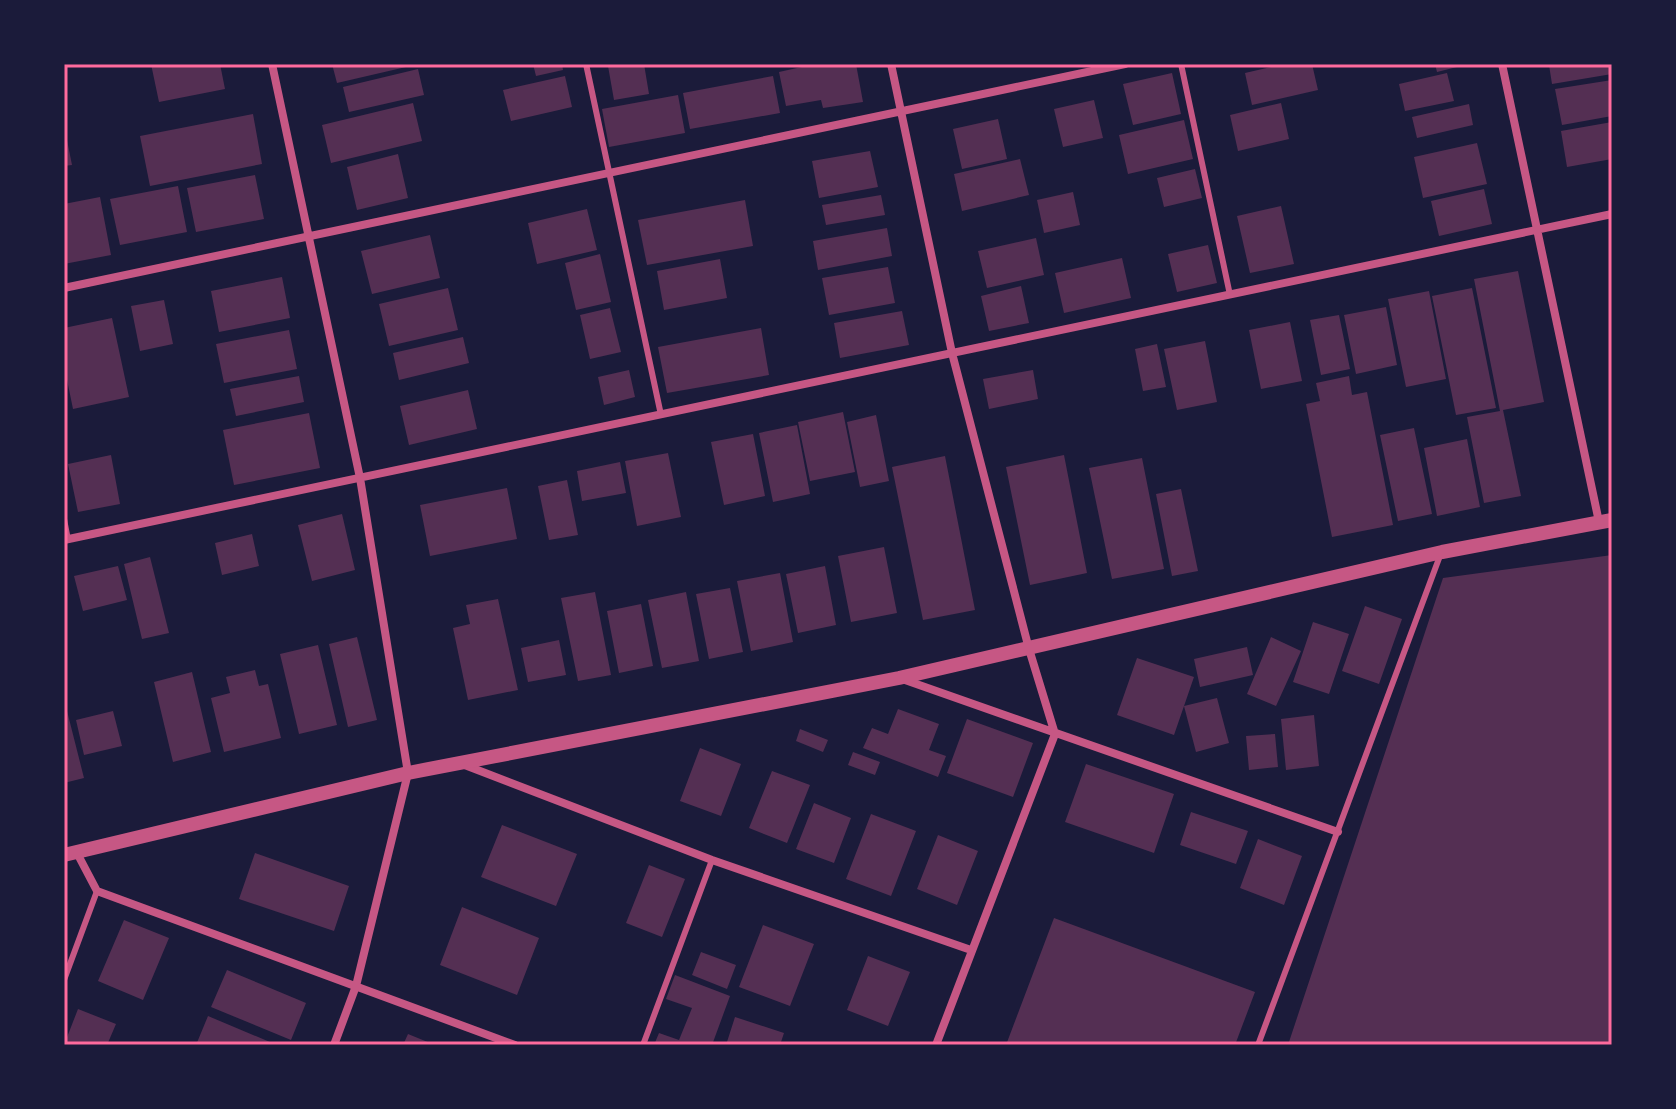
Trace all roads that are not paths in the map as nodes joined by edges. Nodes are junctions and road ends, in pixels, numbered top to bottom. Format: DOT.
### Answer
graph roads {
  1 [pos="272,64"];
  2 [pos="586,64"];
  3 [pos="891,64"];
  4 [pos="1125,64"];
  5 [pos="1181,64"];
  6 [pos="1502,64"];
  7 [pos="901,111"];
  8 [pos="609,173"];
  9 [pos="1612,214"];
  10 [pos="1537,230"];
  11 [pos="309,236"];
  12 [pos="64,288"];
  13 [pos="1230,295"];
  14 [pos="952,353"];
  15 [pos="661,415"];
  16 [pos="360,478"];
  17 [pos="64,519"];
  18 [pos="1606,521"];
  19 [pos="66,540"];
  20 [pos="1442,552"];
  21 [pos="1029,649"];
  22 [pos="899,678"];
  23 [pos="1055,734"];
  24 [pos="461,764"];
  25 [pos="408,773"];
  26 [pos="1338,832"];
  27 [pos="71,854"];
  28 [pos="712,860"];
  29 [pos="97,891"];
  30 [pos="971,950"];
  31 [pos="64,980"];
  32 [pos="356,986"];
  33 [pos="334,1045"];
  34 [pos="515,1045"];
  35 [pos="643,1045"];
  36 [pos="936,1045"];
  37 [pos="1258,1045"];
  1 -- 11 [label="street"];
  2 -- 8 [label="lane"];
  3 -- 7 [label="street"];
  4 -- 7 [label="street"];
  5 -- 13 [label="lane"];
  6 -- 10 [label="street"];
  7 -- 8 [label="street"];
  7 -- 14 [label="street"];
  8 -- 11 [label="street"];
  8 -- 15 [label="lane"];
  9 -- 10 [label="street"];
  10 -- 13 [label="street"];
  10 -- 18 [label="street"];
  11 -- 12 [label="street"];
  11 -- 16 [label="street"];
  13 -- 14 [label="street"];
  14 -- 15 [label="street"];
  14 -- 21 [label="street"];
  15 -- 16 [label="street"];
  16 -- 19 [label="street"];
  16 -- 25 [label="street"];
  17 -- 19 [label="lane"];
  18 -- 20 [label="street"];
  20 -- 21 [label="street"];
  20 -- 26 [label="lane"];
  21 -- 22 [label="street"];
  21 -- 23 [label="street"];
  22 -- 23 [label="street"];
  22 -- 24 [label="street"];
  23 -- 26 [label="street"];
  23 -- 30 [label="street"];
  24 -- 25 [label="street"];
  24 -- 28 [label="street"];
  25 -- 27 [label="street"];
  25 -- 32 [label="street"];
  26 -- 37 [label="lane"];
  27 -- 29 [label="street"];
  28 -- 30 [label="street"];
  28 -- 35 [label="lane"];
  29 -- 31 [label="lane"];
  29 -- 32 [label="street"];
  30 -- 36 [label="street"];
  32 -- 33 [label="street"];
  32 -- 34 [label="street"];
}
